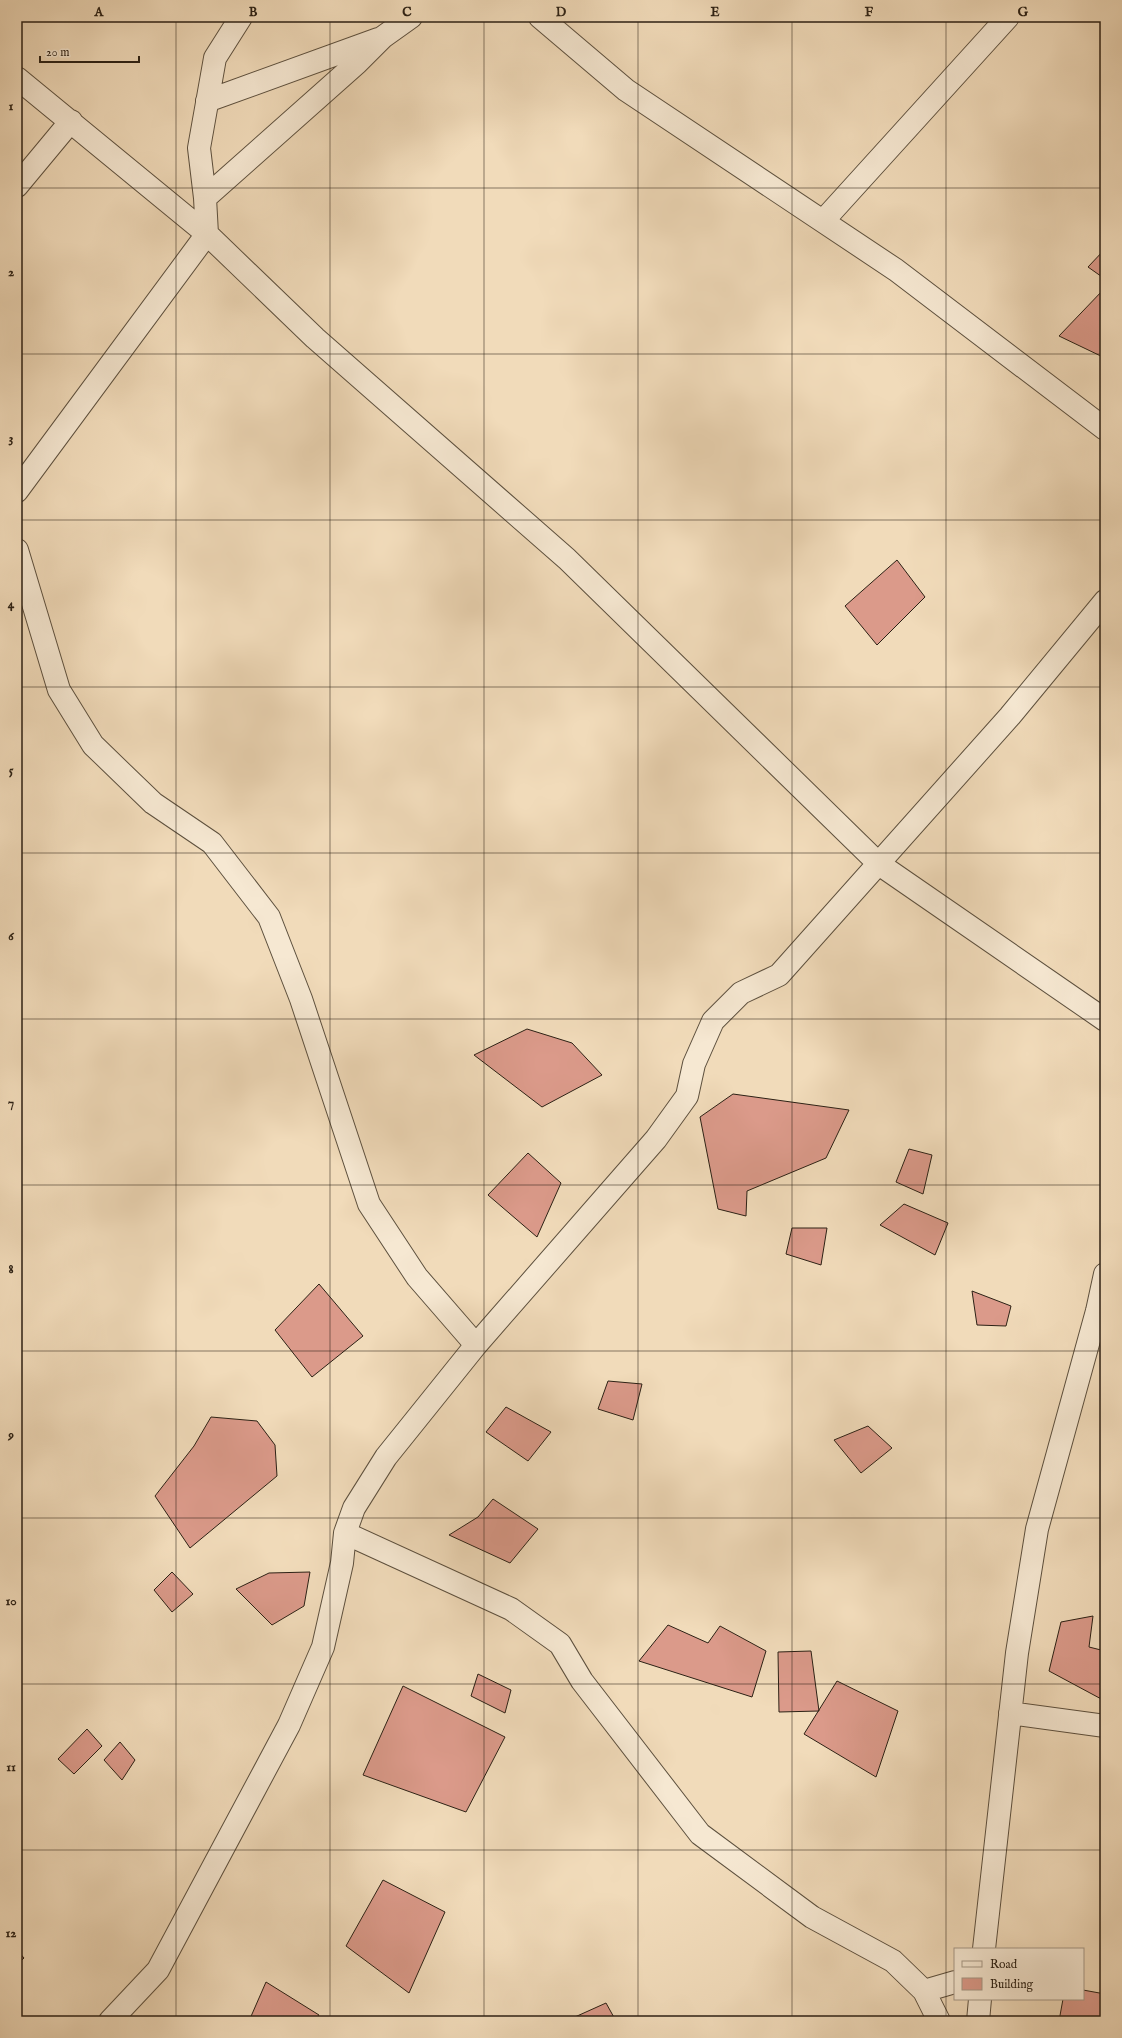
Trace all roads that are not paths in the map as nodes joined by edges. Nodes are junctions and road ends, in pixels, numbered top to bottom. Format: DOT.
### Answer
graph roads {
  1 [pos="224,17"];
  2 [pos="241,17"];
  3 [pos="412,17"];
  4 [pos="540,17"];
  5 [pos="1008,17"];
  6 [pos="383,37"];
  7 [pos="216,58"];
  8 [pos="17,78"];
  9 [pos="207,101"];
  10 [pos="71,121"];
  11 [pos="17,186"];
  12 [pos="205,198"];
  13 [pos="823,221"];
  14 [pos="207,234"];
  15 [pos="1105,429"];
  16 [pos="17,491"];
  17 [pos="17,550"];
  18 [pos="1105,601"];
  19 [pos="879,864"];
  20 [pos="1105,1020"];
  21 [pos="1105,1274"];
  22 [pos="476,1345"];
  23 [pos="345,1533"];
  24 [pos="1010,1713"];
  25 [pos="1105,1726"];
  26 [pos="984,1948"];
  27 [pos="954,1982"];
  28 [pos="924,1992"];
  29 [pos="980,2000"];
  30 [pos="110,2021"];
  31 [pos="939,2021"];
  32 [pos="978,2021"];
  1 -- 7 [label="street"];
  2 -- 7 [label="street"];
  3 -- 6 [label="street"];
  4 -- 13 [label="street"];
  5 -- 13 [label="street"];
  6 -- 9 [label="street"];
  6 -- 12 [label="street"];
  7 -- 9 [label="street"];
  8 -- 10 [label="street"];
  9 -- 12 [label="street"];
  10 -- 11 [label="street"];
  10 -- 14 [label="street"];
  12 -- 14 [label="street"];
  13 -- 15 [label="street"];
  14 -- 16 [label="street"];
  14 -- 19 [label="street"];
  17 -- 22 [label="street"];
  18 -- 19 [label="street"];
  19 -- 20 [label="street"];
  19 -- 22 [label="street"];
  21 -- 24 [label="street"];
  22 -- 23 [label="street"];
  23 -- 28 [label="street"];
  23 -- 30 [label="street"];
  24 -- 25 [label="street"];
  24 -- 26 [label="street"];
  27 -- 28 [label="street"];
  28 -- 31 [label="street"];
  29 -- 32 [label="street"];
}
